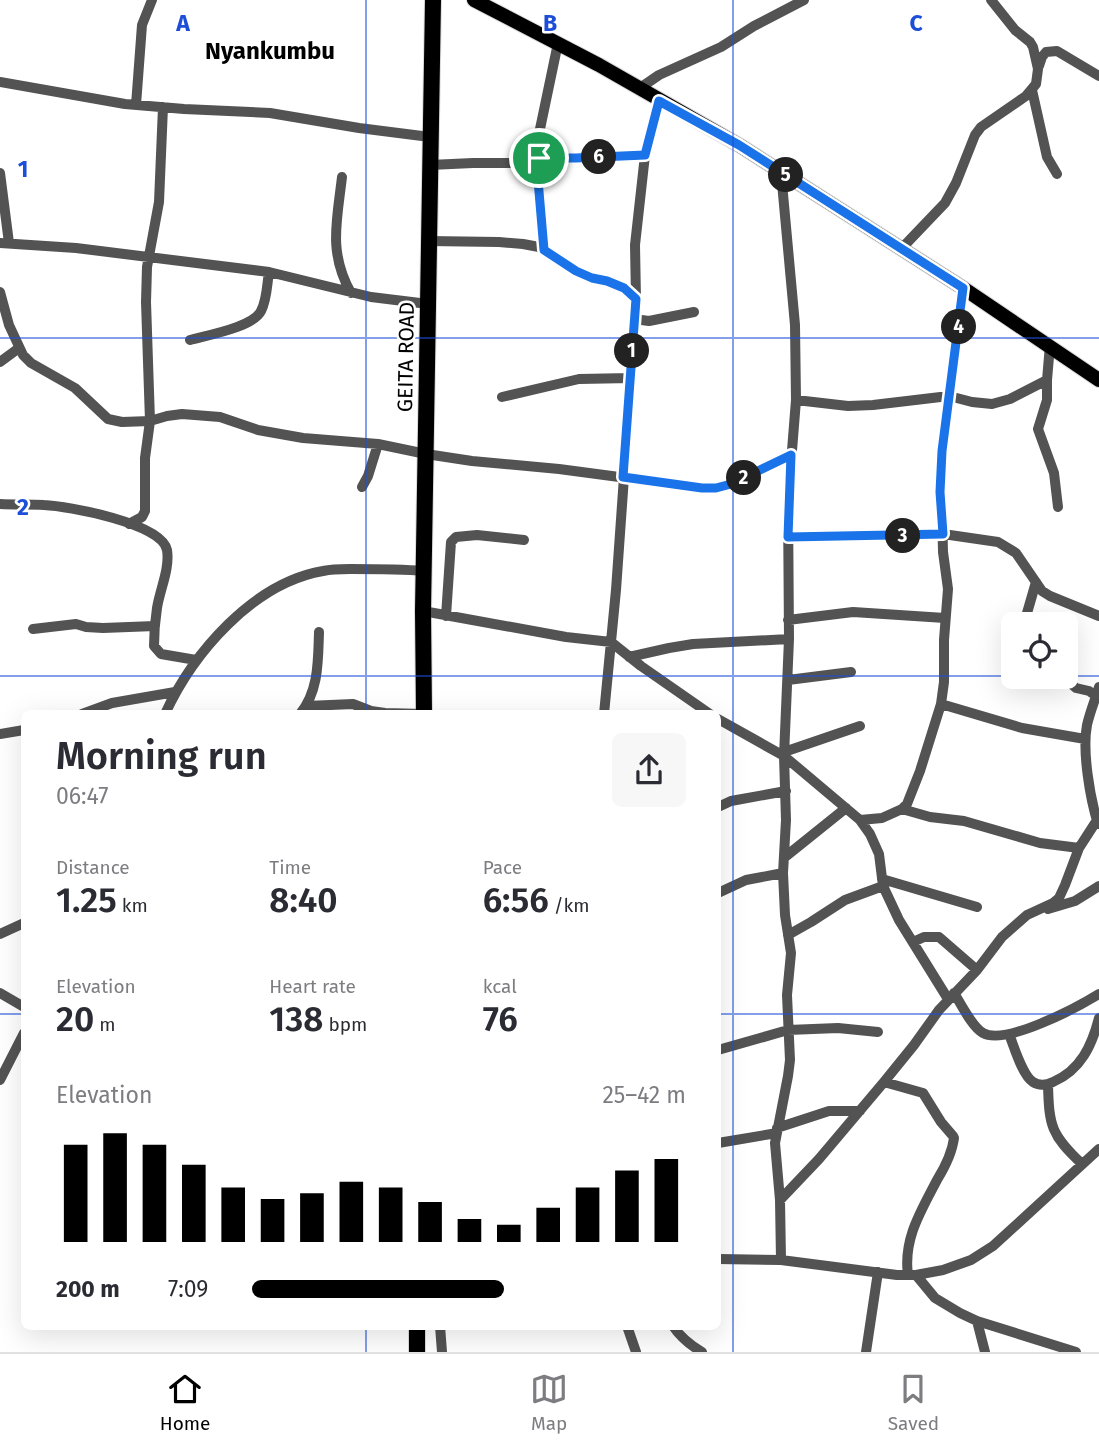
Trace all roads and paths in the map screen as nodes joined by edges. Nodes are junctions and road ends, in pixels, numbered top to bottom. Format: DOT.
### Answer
graph roads {
  1 [pos="152,0"];
  2 [pos="433,0"];
  3 [pos="474,0"];
  4 [pos="804,0"];
  5 [pos="991,0"];
  6 [pos="558,43"];
  7 [pos="1038,69"];
  8 [pos="1099,76"];
  9 [pos="0,82"];
  10 [pos="640,88"];
  11 [pos="1032,90"];
  12 [pos="659,101"];
  13 [pos="136,105"];
  14 [pos="163,107"];
  15 [pos="430,137"];
  16 [pos="645,155"];
  17 [pos="539,161"];
  18 [pos="430,165"];
  19 [pos="781,172"];
  20 [pos="0,173"];
  21 [pos="1057,174"];
  22 [pos="342,177"];
  23 [pos="428,241"];
  24 [pos="4,243"];
  25 [pos="902,248"];
  26 [pos="544,250"];
  27 [pos="147,258"];
  28 [pos="269,272"];
  29 [pos="963,288"];
  30 [pos="0,292"];
  31 [pos="351,293"];
  32 [pos="636,299"];
  33 [pos="428,304"];
  34 [pos="694,312"];
  35 [pos="634,320"];
  36 [pos="190,340"];
  37 [pos="1051,345"];
  38 [pos="19,348"];
  39 [pos="0,362"];
  40 [pos="631,378"];
  41 [pos="1047,380"];
  42 [pos="1099,380"];
  43 [pos="949,396"];
  44 [pos="502,397"];
  45 [pos="796,400"];
  46 [pos="150,421"];
  47 [pos="378,444"];
  48 [pos="426,454"];
  49 [pos="791,455"];
  50 [pos="623,477"];
  51 [pos="362,488"];
  52 [pos="0,504"];
  53 [pos="1058,507"];
  54 [pos="129,524"];
  55 [pos="943,534"];
  56 [pos="788,537"];
  57 [pos="524,540"];
  58 [pos="425,571"];
  59 [pos="1036,582"];
  60 [pos="423,611"];
  61 [pos="1027,612"];
  62 [pos="446,616"];
  63 [pos="1099,616"];
  64 [pos="945,618"];
  65 [pos="788,620"];
  66 [pos="155,626"];
  67 [pos="33,629"];
  68 [pos="319,632"];
  69 [pos="789,639"];
  70 [pos="611,642"];
  71 [pos="629,657"];
  72 [pos="196,660"];
  73 [pos="851,673"];
  74 [pos="788,680"];
  75 [pos="1078,688"];
  76 [pos="175,692"];
  77 [pos="1098,694"];
  78 [pos="941,704"];
  79 [pos="93,710"];
  80 [pos="167,710"];
  81 [pos="304,710"];
  82 [pos="368,710"];
  83 [pos="424,710"];
  84 [pos="604,710"];
  85 [pos="704,710"];
  86 [pos="721,721"];
  87 [pos="860,726"];
  88 [pos="21,730"];
  89 [pos="0,734"];
  90 [pos="1085,739"];
  91 [pos="784,754"];
  92 [pos="786,791"];
  93 [pos="721,806"];
  94 [pos="846,808"];
  95 [pos="902,809"];
  96 [pos="860,820"];
  97 [pos="1098,821"];
  98 [pos="1079,848"];
  99 [pos="785,857"];
  100 [pos="783,873"];
  101 [pos="883,882"];
  102 [pos="1099,886"];
  103 [pos="721,892"];
  104 [pos="977,907"];
  105 [pos="1038,909"];
  106 [pos="21,924"];
  107 [pos="0,933"];
  108 [pos="788,935"];
  109 [pos="913,942"];
  110 [pos="977,970"];
  111 [pos="0,993"];
  112 [pos="1099,995"];
  113 [pos="951,996"];
  114 [pos="21,1005"];
  115 [pos="1099,1018"];
  116 [pos="788,1030"];
  117 [pos="878,1032"];
  118 [pos="1009,1034"];
  119 [pos="21,1038"];
  120 [pos="721,1049"];
  121 [pos="0,1080"];
  122 [pos="884,1082"];
  123 [pos="1048,1084"];
  124 [pos="860,1111"];
  125 [pos="777,1130"];
  126 [pos="721,1142"];
  127 [pos="1099,1149"];
  128 [pos="1082,1164"];
  129 [pos="780,1200"];
  130 [pos="721,1259"];
  131 [pos="781,1260"];
  132 [pos="878,1272"];
  133 [pos="912,1275"];
  134 [pos="977,1321"];
  135 [pos="417,1330"];
  136 [pos="440,1330"];
  137 [pos="628,1330"];
  138 [pos="675,1330"];
  139 [pos="1040,1340"];
  140 [pos="417,1352"];
  141 [pos="442,1352"];
  142 [pos="636,1352"];
  143 [pos="702,1352"];
  144 [pos="866,1352"];
  145 [pos="985,1352"];
  146 [pos="1040,1352"];
  147 [pos="1076,1352"];
  1 -- 13 [label="street"];
  2 -- 15 [label="highway, GEITA ROAD"];
  3 -- 6 [label="main road"];
  4 -- 10 [label="street"];
  5 -- 7 [label="street"];
  6 -- 10 [label="main road"];
  6 -- 17 [label="street"];
  7 -- 8 [label="street"];
  7 -- 11 [label="street"];
  9 -- 13 [label="street"];
  10 -- 12 [label="main road"];
  11 -- 21 [label="street"];
  11 -- 25 [label="street"];
  12 -- 16 [label="street"];
  12 -- 19 [label="main road"];
  13 -- 14 [label="street"];
  14 -- 15 [label="street"];
  14 -- 27 [label="street"];
  15 -- 18 [label="highway, GEITA ROAD"];
  16 -- 17 [label="street"];
  16 -- 32 [label="street"];
  17 -- 18 [label="street"];
  17 -- 26 [label="street"];
  18 -- 23 [label="highway, GEITA ROAD"];
  19 -- 25 [label="main road"];
  19 -- 45 [label="street"];
  20 -- 24 [label="street"];
  22 -- 31 [label="street"];
  23 -- 26 [label="street"];
  23 -- 33 [label="highway, GEITA ROAD"];
  24 -- 27 [label="street"];
  25 -- 29 [label="main road"];
  26 -- 32 [label="street"];
  27 -- 28 [label="street"];
  27 -- 46 [label="street"];
  28 -- 31 [label="street"];
  28 -- 36 [label="street"];
  29 -- 37 [label="main road"];
  29 -- 43 [label="street"];
  30 -- 38 [label="street"];
  31 -- 33 [label="street"];
  32 -- 35 [label="street"];
  33 -- 48 [label="highway, GEITA ROAD"];
  34 -- 35 [label="street"];
  35 -- 40 [label="street"];
  37 -- 41 [label="street"];
  37 -- 42 [label="main road"];
  38 -- 39 [label="street"];
  38 -- 46 [label="street"];
  40 -- 44 [label="street"];
  40 -- 50 [label="street"];
  41 -- 43 [label="street"];
  41 -- 53 [label="street"];
  43 -- 45 [label="street"];
  43 -- 55 [label="street"];
  45 -- 49 [label="street"];
  46 -- 47 [label="street"];
  46 -- 54 [label="street"];
  47 -- 48 [label="street"];
  47 -- 51 [label="street"];
  48 -- 50 [label="street"];
  48 -- 58 [label="highway, GEITA ROAD"];
  49 -- 50 [label="street"];
  49 -- 56 [label="street"];
  50 -- 70 [label="street"];
  52 -- 54 [label="street"];
  54 -- 66 [label="street"];
  55 -- 56 [label="street"];
  55 -- 59 [label="street"];
  55 -- 64 [label="street"];
  56 -- 65 [label="street"];
  57 -- 62 [label="street"];
  58 -- 60 [label="highway, GEITA ROAD"];
  58 -- 72 [label="street"];
  59 -- 61 [label="street"];
  59 -- 63 [label="street"];
  60 -- 62 [label="street"];
  60 -- 83 [label="highway, GEITA ROAD"];
  62 -- 70 [label="street"];
  64 -- 65 [label="street"];
  64 -- 78 [label="street"];
  65 -- 69 [label="street"];
  66 -- 67 [label="street"];
  66 -- 72 [label="street"];
  68 -- 81 [label="street"];
  69 -- 71 [label="street"];
  69 -- 74 [label="street"];
  70 -- 71 [label="street"];
  70 -- 84 [label="street"];
  71 -- 85 [label="street"];
  72 -- 76 [label="street"];
  73 -- 74 [label="street"];
  74 -- 91 [label="street"];
  75 -- 77 [label="street"];
  76 -- 79 [label="street"];
  76 -- 80 [label="street"];
  77 -- 90 [label="street"];
  78 -- 90 [label="street"];
  78 -- 95 [label="street"];
  81 -- 82 [label="street"];
  86 -- 91 [label="street"];
  87 -- 91 [label="street"];
  88 -- 89 [label="street"];
  90 -- 97 [label="street"];
  91 -- 92 [label="street"];
  91 -- 94 [label="street"];
  92 -- 93 [label="street"];
  92 -- 99 [label="street"];
  94 -- 96 [label="street"];
  94 -- 99 [label="street"];
  95 -- 96 [label="street"];
  95 -- 98 [label="street"];
  96 -- 101 [label="street"];
  97 -- 98 [label="street"];
  98 -- 105 [label="street"];
  99 -- 100 [label="street"];
  100 -- 103 [label="street"];
  100 -- 108 [label="street"];
  101 -- 104 [label="street"];
  101 -- 108 [label="street"];
  101 -- 109 [label="street"];
  102 -- 105 [label="street"];
  105 -- 110 [label="street"];
  106 -- 107 [label="street"];
  108 -- 116 [label="street"];
  109 -- 110 [label="street"];
  109 -- 113 [label="street"];
  110 -- 113 [label="street"];
  111 -- 114 [label="street"];
  112 -- 118 [label="street"];
  113 -- 118 [label="street"];
  113 -- 122 [label="street"];
  115 -- 123 [label="street"];
  116 -- 117 [label="street"];
  116 -- 120 [label="street"];
  116 -- 125 [label="street"];
  118 -- 123 [label="street"];
  119 -- 121 [label="street"];
  122 -- 124 [label="street"];
  122 -- 133 [label="street"];
  123 -- 128 [label="street"];
  124 -- 125 [label="street"];
  124 -- 129 [label="street"];
  125 -- 126 [label="street"];
  125 -- 129 [label="street"];
  127 -- 128 [label="street"];
  128 -- 133 [label="street"];
  129 -- 131 [label="street"];
  130 -- 131 [label="street"];
  131 -- 132 [label="street"];
  132 -- 133 [label="street"];
  132 -- 144 [label="street"];
  133 -- 134 [label="street"];
  134 -- 139 [label="street"];
  134 -- 145 [label="street"];
  135 -- 140 [label="highway"];
  136 -- 141 [label="street"];
  137 -- 142 [label="street"];
  138 -- 143 [label="street"];
  139 -- 146 [label="street"];
  139 -- 147 [label="street"];
}
